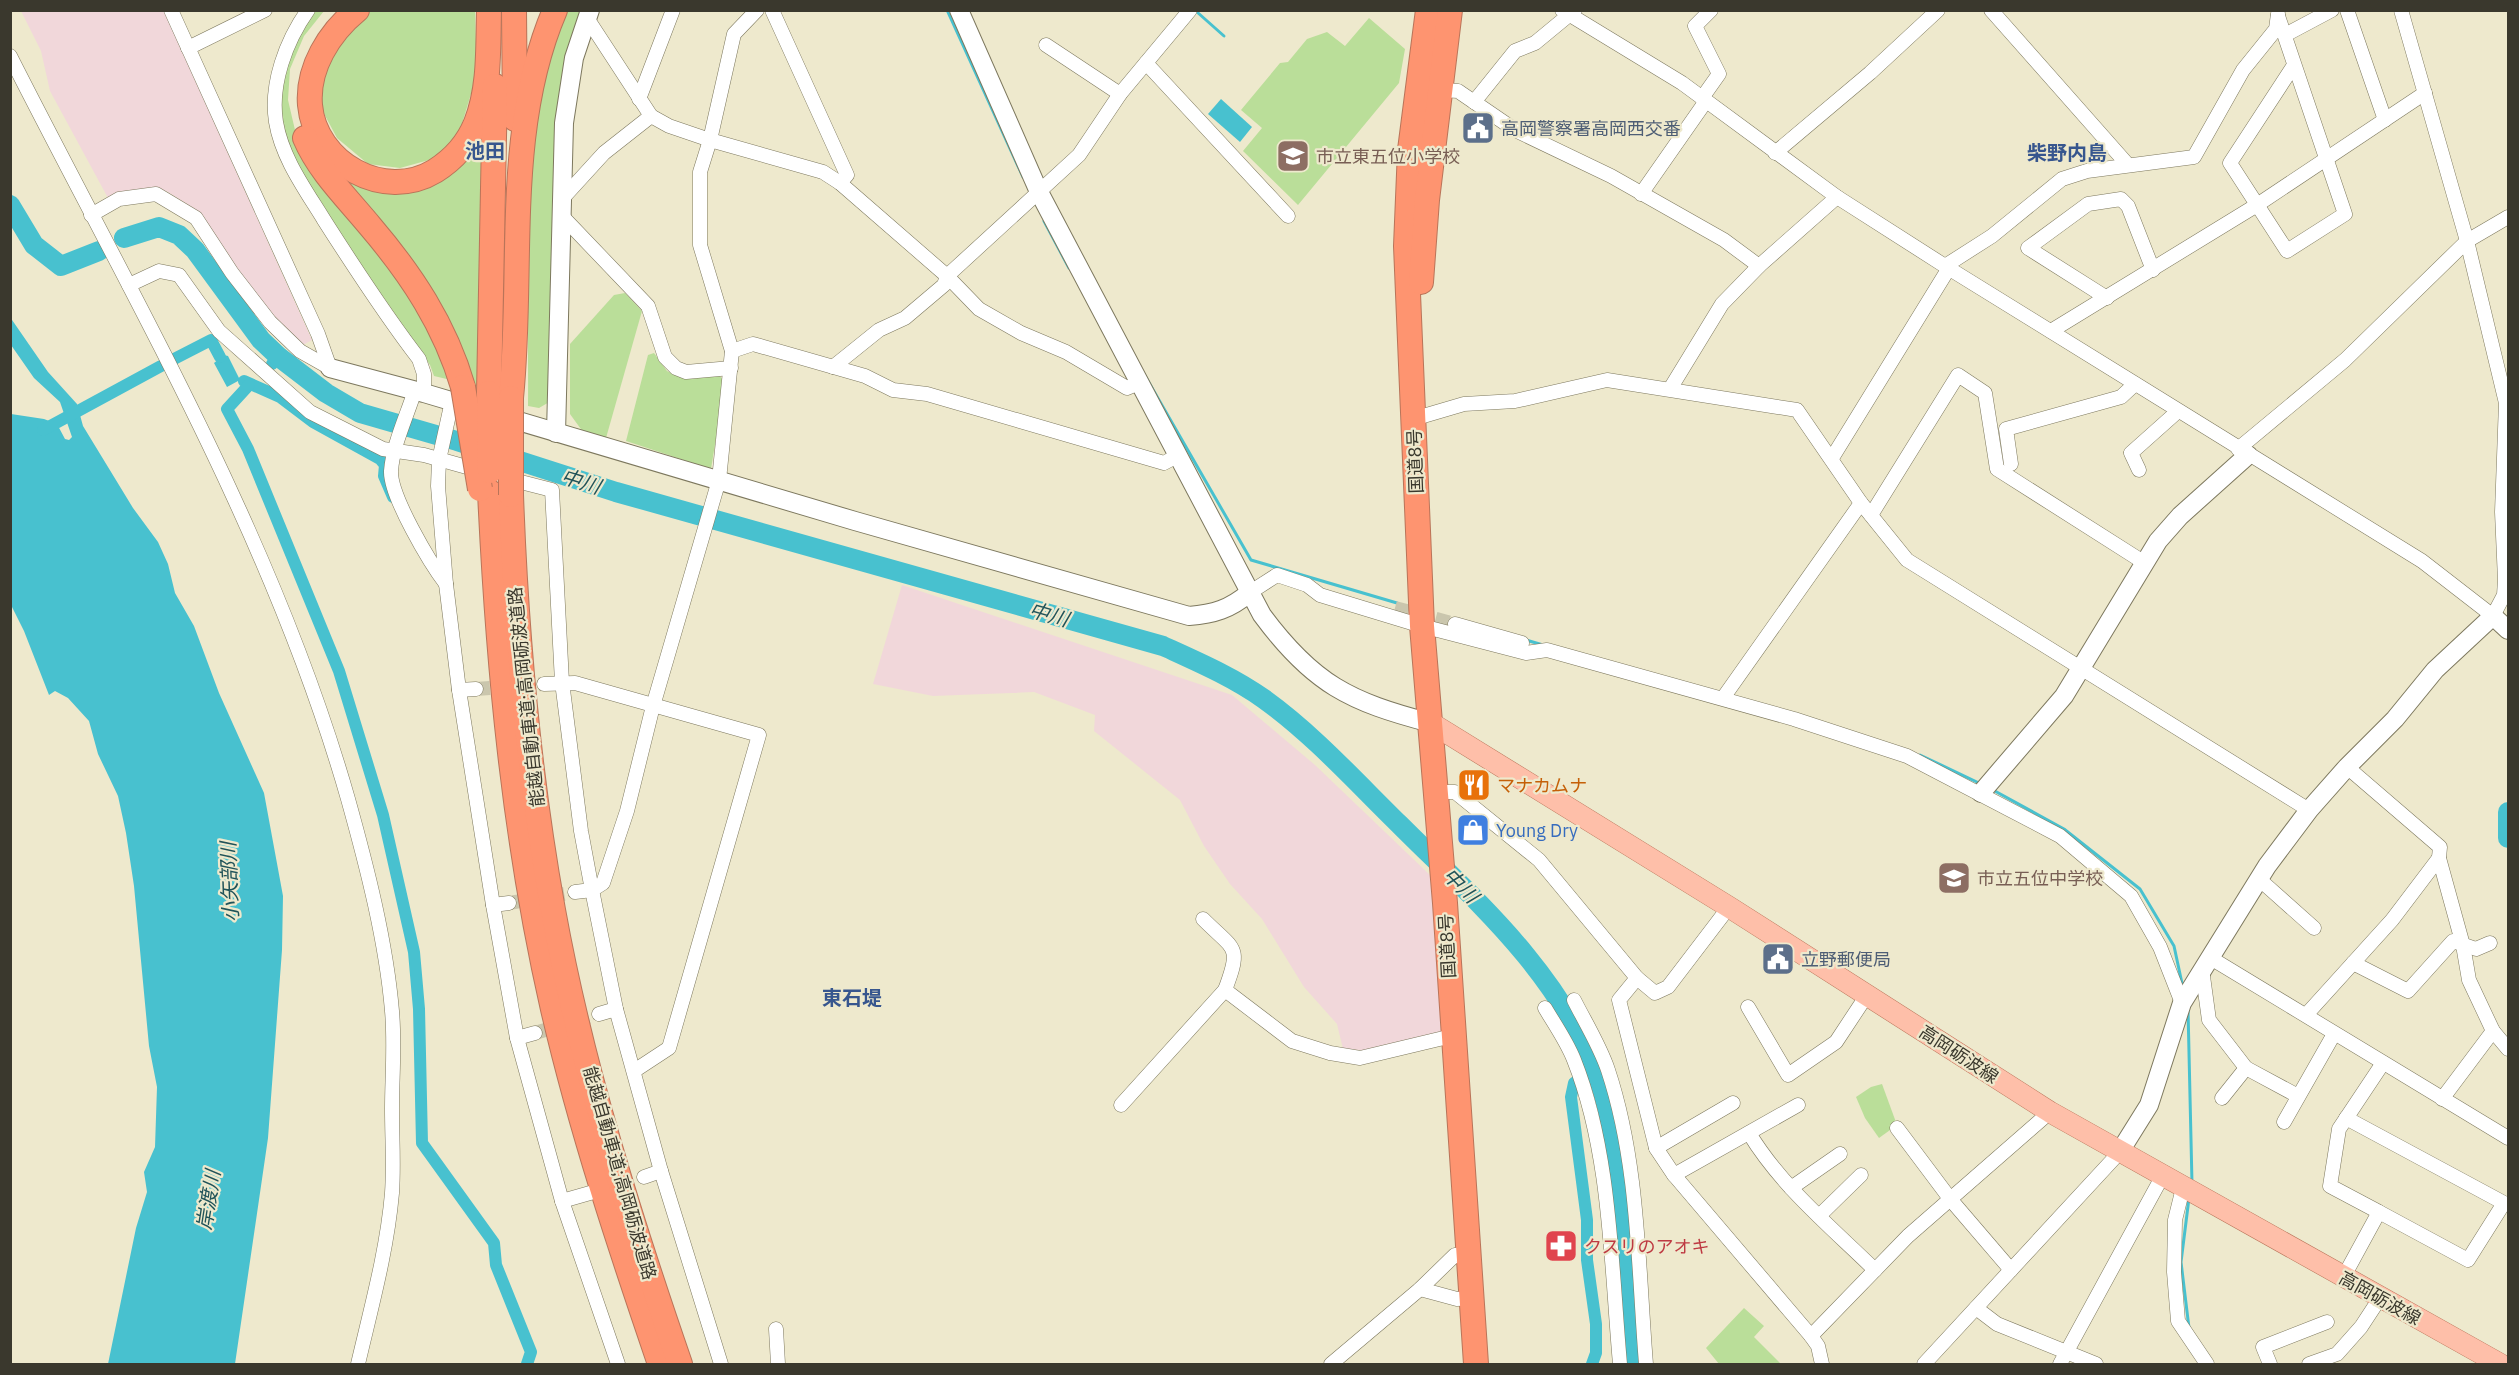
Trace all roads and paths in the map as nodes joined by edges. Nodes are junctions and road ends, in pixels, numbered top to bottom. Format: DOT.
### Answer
graph roads {
  1 [pos="171,10"];
  2 [pos="265,10"];
  3 [pos="308,10"];
  4 [pos="336,10"];
  5 [pos="357,10"];
  6 [pos="491,10"];
  7 [pos="514,10"];
  8 [pos="555,10"];
  9 [pos="673,10"];
  10 [pos="757,10"];
  11 [pos="772,10"];
  12 [pos="958,10"];
  13 [pos="1190,10"];
  14 [pos="1428,10"];
  15 [pos="1450,10"];
  16 [pos="1711,10"];
  17 [pos="1938,10"];
  18 [pos="1991,10"];
  19 [pos="2332,10"];
  20 [pos="2347,10"];
  21 [pos="2401,10"];
  22 [pos="1569,12"];
  23 [pos="2278,13"];
  24 [pos="589,14"];
  25 [pos="2285,35"];
  26 [pos="1046,45"];
  27 [pos="188,48"];
  28 [pos="10,56"];
  29 [pos="1146,63"];
  30 [pos="2294,65"];
  31 [pos="1442,90"];
  32 [pos="2425,93"];
  33 [pos="1120,94"];
  34 [pos="639,99"];
  35 [pos="1704,100"];
  36 [pos="1474,102"];
  37 [pos="651,116"];
  38 [pos="2385,120"];
  39 [pos="710,140"];
  40 [pos="1775,153"];
  41 [pos="2326,159"];
  42 [pos="2128,165"];
  43 [pos="840,183"];
  44 [pos="1039,192"];
  45 [pos="1641,194"];
  46 [pos="1837,197"];
  47 [pos="2257,205"];
  48 [pos="562,207"];
  49 [pos="91,215"];
  50 [pos="1288,216"];
  51 [pos="2508,217"];
  52 [pos="2466,241"];
  53 [pos="1759,266"];
  54 [pos="1947,267"];
  55 [pos="2153,270"];
  56 [pos="947,276"];
  57 [pos="129,285"];
  58 [pos="2107,298"];
  59 [pos="2051,331"];
  60 [pos="732,351"];
  61 [pos="833,367"];
  62 [pos="330,368"];
  63 [pos="731,368"];
  64 [pos="1139,383"];
  65 [pos="2134,384"];
  66 [pos="1670,389"];
  67 [pos="420,391"];
  68 [pos="500,395"];
  69 [pos="455,402"];
  70 [pos="2507,403"];
  71 [pos="2177,412"];
  72 [pos="1413,419"];
  73 [pos="556,432"];
  74 [pos="397,445"];
  75 [pos="2243,452"];
  76 [pos="1177,456"];
  77 [pos="440,457"];
  78 [pos="1832,458"];
  79 [pos="2011,464"];
  80 [pos="2139,470"];
  81 [pos="719,480"];
  82 [pos="494,492"];
  83 [pos="1861,503"];
  84 [pos="2505,512"];
  85 [pos="1871,515"];
  86 [pos="2137,558"];
  87 [pos="446,584"];
  88 [pos="1306,585"];
  89 [pos="1249,593"];
  90 [pos="1395,608"];
  91 [pos="2493,616"];
  92 [pos="1455,624"];
  93 [pos="1422,626"];
  94 [pos="2508,630"];
  95 [pos="1547,650"];
  96 [pos="2082,668"];
  97 [pos="562,682"];
  98 [pos="544,684"];
  99 [pos="476,689"];
  100 [pos="459,690"];
  101 [pos="1723,698"];
  102 [pos="653,706"];
  103 [pos="1431,723"];
  104 [pos="2347,767"];
  105 [pos="1436,792"];
  106 [pos="1981,793"];
  107 [pos="2308,810"];
  108 [pos="2439,858"];
  109 [pos="2259,879"];
  110 [pos="592,890"];
  111 [pos="575,892"];
  112 [pos="509,903"];
  113 [pos="493,905"];
  114 [pos="1729,907"];
  115 [pos="1203,919"];
  116 [pos="2314,928"];
  117 [pos="2490,943"];
  118 [pos="2463,945"];
  119 [pos="2206,963"];
  120 [pos="2353,963"];
  121 [pos="1637,978"];
  122 [pos="1225,990"];
  123 [pos="1867,995"];
  124 [pos="1574,1000"];
  125 [pos="2182,1003"];
  126 [pos="1748,1007"];
  127 [pos="1545,1008"];
  128 [pos="616,1009"];
  129 [pos="599,1014"];
  130 [pos="2306,1015"];
  131 [pos="2493,1031"];
  132 [pos="535,1033"];
  133 [pos="2334,1034"];
  134 [pos="1452,1036"];
  135 [pos="517,1038"];
  136 [pos="2508,1049"];
  137 [pos="2383,1063"];
  138 [pos="2246,1068"];
  139 [pos="634,1071"];
  140 [pos="2298,1095"];
  141 [pos="2222,1098"];
  142 [pos="2442,1099"];
  143 [pos="1733,1103"];
  144 [pos="1121,1105"];
  145 [pos="1798,1106"];
  146 [pos="2050,1112"];
  147 [pos="2346,1118"];
  148 [pos="2284,1122"];
  149 [pos="1897,1128"];
  150 [pos="1749,1133"];
  151 [pos="2508,1138"];
  152 [pos="1656,1148"];
  153 [pos="2119,1153"];
  154 [pos="1840,1154"];
  155 [pos="661,1172"];
  156 [pos="1674,1175"];
  157 [pos="1861,1175"];
  158 [pos="644,1177"];
  159 [pos="2162,1177"];
  160 [pos="1791,1188"];
  161 [pos="2183,1188"];
  162 [pos="590,1193"];
  163 [pos="1951,1200"];
  164 [pos="562,1201"];
  165 [pos="2379,1212"];
  166 [pos="1819,1216"];
  167 [pos="1468,1254"];
  168 [pos="1875,1270"];
  169 [pos="2011,1270"];
  170 [pos="2343,1278"];
  171 [pos="1420,1289"];
  172 [pos="1470,1298"];
  173 [pos="2380,1298"];
  174 [pos="1976,1308"];
  175 [pos="2327,1322"];
  176 [pos="776,1329"];
  177 [pos="1811,1336"];
  178 [pos="2508,1355"];
  179 [pos="2063,1358"];
  180 [pos="358,1365"];
  181 [pos="618,1365"];
  182 [pos="660,1365"];
  183 [pos="680,1365"];
  184 [pos="721,1365"];
  185 [pos="778,1365"];
  186 [pos="1331,1365"];
  187 [pos="1476,1365"];
  188 [pos="1620,1365"];
  189 [pos="1646,1365"];
  190 [pos="1822,1365"];
  191 [pos="1924,1365"];
  192 [pos="2096,1365"];
  193 [pos="2207,1365"];
  194 [pos="2270,1365"];
  195 [pos="2309,1365"];
  196 [pos="2502,1365"];
  1 -- 27 [label="street"];
  2 -- 27 [label="street"];
  3 -- 67 [label="street"];
  4 -- 69 [label="highway"];
  5 -- 6 [label="highway"];
  6 -- 68 [label="highway, 能越自動車道;高岡砺波道路"];
  7 -- 68 [label="highway, 能越自動車道;高岡砺波道路"];
  8 -- 68 [label="highway"];
  9 -- 34 [label="street"];
  10 -- 39 [label="street"];
  11 -- 43 [label="street"];
  12 -- 44 [label="street"];
  13 -- 29 [label="street"];
  14 -- 72 [label="highway, 国道8号"];
  15 -- 31 [label="highway, 国道8号"];
  16 -- 35 [label="street"];
  17 -- 40 [label="street"];
  18 -- 42 [label="street"];
  19 -- 25 [label="street"];
  20 -- 38 [label="street"];
  21 -- 32 [label="street"];
  22 -- 35 [label="street"];
  22 -- 36 [label="street"];
  23 -- 25 [label="street"];
  23 -- 42 [label="street"];
  24 -- 34 [label="street"];
  24 -- 48 [label="street"];
  25 -- 30 [label="street"];
  26 -- 33 [label="street"];
  27 -- 62 [label="street"];
  28 -- 49 [label="street"];
  29 -- 33 [label="street"];
  29 -- 50 [label="street"];
  30 -- 41 [label="street"];
  30 -- 47 [label="street"];
  31 -- 36 [label="street"];
  31 -- 72 [label="highway, 国道8号"];
  32 -- 38 [label="street"];
  32 -- 52 [label="street"];
  33 -- 44 [label="street"];
  34 -- 37 [label="street"];
  35 -- 40 [label="street"];
  35 -- 45 [label="street"];
  36 -- 45 [label="street"];
  37 -- 39 [label="street"];
  37 -- 48 [label="street"];
  38 -- 41 [label="street"];
  39 -- 43 [label="street"];
  39 -- 60 [label="street"];
  40 -- 46 [label="street"];
  41 -- 47 [label="street"];
  41 -- 47 [label="street"];
  42 -- 54 [label="street"];
  43 -- 56 [label="street"];
  44 -- 56 [label="street"];
  44 -- 64 [label="street"];
  45 -- 53 [label="street"];
  46 -- 53 [label="street"];
  46 -- 54 [label="street"];
  47 -- 55 [label="street"];
  48 -- 63 [label="street"];
  48 -- 73 [label="street"];
  49 -- 57 [label="street"];
  49 -- 62 [label="street"];
  51 -- 52 [label="street"];
  52 -- 70 [label="street"];
  52 -- 75 [label="street"];
  53 -- 66 [label="street"];
  54 -- 59 [label="street"];
  54 -- 78 [label="street"];
  55 -- 58 [label="street"];
  55 -- 58 [label="street"];
  56 -- 61 [label="street"];
  56 -- 64 [label="street"];
  57 -- 74 [label="street"];
  57 -- 180 [label="street"];
  58 -- 59 [label="street"];
  59 -- 65 [label="street"];
  60 -- 61 [label="street"];
  60 -- 63 [label="street"];
  61 -- 76 [label="street"];
  62 -- 67 [label="street"];
  63 -- 81 [label="street"];
  64 -- 76 [label="street"];
  65 -- 71 [label="street"];
  65 -- 79 [label="street"];
  66 -- 72 [label="street"];
  66 -- 78 [label="street"];
  67 -- 69 [label="street"];
  67 -- 74 [label="street"];
  68 -- 82 [label="highway, 能越自動車道;高岡砺波道路, bridge"];
  69 -- 73 [label="street"];
  69 -- 77 [label="street"];
  69 -- 82 [label="highway, bridge"];
  70 -- 84 [label="street"];
  71 -- 75 [label="street"];
  71 -- 80 [label="street"];
  72 -- 93 [label="highway, 国道8号"];
  73 -- 81 [label="street"];
  74 -- 77 [label="street"];
  74 -- 87 [label="street"];
  75 -- 91 [label="street"];
  75 -- 96 [label="street"];
  76 -- 89 [label="street"];
  77 -- 87 [label="street"];
  77 -- 97 [label="street"];
  78 -- 83 [label="street"];
  81 -- 89 [label="street"];
  81 -- 102 [label="street"];
  82 -- 182 [label="highway, 能越自動車道;高岡砺波道路"];
  82 -- 183 [label="highway, 能越自動車道;高岡砺波道路"];
  83 -- 85 [label="street"];
  83 -- 101 [label="street"];
  84 -- 91 [label="street"];
  85 -- 86 [label="street"];
  85 -- 96 [label="street"];
  87 -- 100 [label="street"];
  88 -- 89 [label="street"];
  88 -- 90 [label="street"];
  88 -- 93 [label="street"];
  89 -- 103 [label="street"];
  91 -- 94 [label="street"];
  91 -- 104 [label="street"];
  92 -- 95 [label="street"];
  93 -- 95 [label="street"];
  93 -- 103 [label="highway, 国道8号"];
  95 -- 101 [label="street"];
  96 -- 106 [label="street"];
  96 -- 107 [label="street"];
  97 -- 98 [label="street"];
  97 -- 102 [label="street"];
  97 -- 110 [label="street"];
  99 -- 100 [label="street"];
  100 -- 113 [label="street"];
  101 -- 106 [label="street"];
  102 -- 110 [label="street"];
  102 -- 139 [label="street"];
  103 -- 105 [label="highway, 国道8号"];
  103 -- 114 [label="main road, 高岡砺波線"];
  104 -- 107 [label="street"];
  104 -- 108 [label="street"];
  105 -- 121 [label="street"];
  105 -- 134 [label="highway, 国道8号"];
  106 -- 125 [label="street"];
  107 -- 109 [label="street"];
  108 -- 118 [label="street"];
  108 -- 120 [label="street"];
  109 -- 116 [label="street"];
  109 -- 119 [label="street"];
  110 -- 111 [label="street"];
  110 -- 128 [label="street"];
  112 -- 113 [label="street"];
  113 -- 135 [label="street"];
  114 -- 121 [label="street"];
  114 -- 123 [label="main road, 高岡砺波線"];
  115 -- 122 [label="street"];
  117 -- 118 [label="street"];
  118 -- 120 [label="street"];
  118 -- 131 [label="street"];
  119 -- 125 [label="street"];
  119 -- 130 [label="street"];
  119 -- 138 [label="street"];
  120 -- 130 [label="street"];
  121 -- 152 [label="street"];
  122 -- 134 [label="street"];
  122 -- 144 [label="street"];
  123 -- 126 [label="street"];
  123 -- 146 [label="main road, 高岡砺波線"];
  124 -- 189 [label="street"];
  125 -- 153 [label="street"];
  127 -- 188 [label="street"];
  128 -- 129 [label="street"];
  128 -- 139 [label="street"];
  130 -- 133 [label="street"];
  131 -- 136 [label="street"];
  131 -- 142 [label="street"];
  132 -- 135 [label="street"];
  133 -- 137 [label="street"];
  133 -- 140 [label="street"];
  134 -- 167 [label="highway, 国道8号"];
  135 -- 164 [label="street"];
  137 -- 142 [label="street"];
  137 -- 147 [label="street"];
  138 -- 140 [label="street"];
  138 -- 141 [label="street"];
  139 -- 155 [label="street"];
  140 -- 148 [label="street"];
  142 -- 151 [label="street"];
  143 -- 152 [label="street"];
  145 -- 150 [label="street"];
  146 -- 153 [label="main road, 高岡砺波線"];
  146 -- 163 [label="street"];
  147 -- 165 [label="street"];
  147 -- 165 [label="street"];
  149 -- 163 [label="street"];
  150 -- 156 [label="street"];
  150 -- 160 [label="street"];
  152 -- 156 [label="street"];
  153 -- 159 [label="main road, 高岡砺波線"];
  153 -- 169 [label="street"];
  154 -- 160 [label="street"];
  155 -- 158 [label="street"];
  155 -- 184 [label="street"];
  156 -- 177 [label="street"];
  157 -- 166 [label="street"];
  159 -- 161 [label="main road, 高岡砺波線"];
  159 -- 179 [label="street"];
  160 -- 166 [label="street"];
  161 -- 170 [label="main road, 高岡砺波線"];
  161 -- 193 [label="street"];
  162 -- 164 [label="street"];
  163 -- 168 [label="street"];
  163 -- 169 [label="street"];
  164 -- 181 [label="street"];
  165 -- 170 [label="street"];
  166 -- 168 [label="street"];
  167 -- 171 [label="street"];
  167 -- 172 [label="highway, 国道8号"];
  168 -- 177 [label="street"];
  169 -- 174 [label="street"];
  170 -- 173 [label="main road, 高岡砺波線"];
  171 -- 172 [label="street"];
  171 -- 186 [label="street"];
  172 -- 187 [label="highway, 国道8号"];
  173 -- 195 [label="street"];
  173 -- 196 [label="main road, 高岡砺波線"];
  174 -- 179 [label="street"];
  174 -- 191 [label="street"];
  175 -- 194 [label="street"];
  176 -- 185 [label="street"];
  177 -- 190 [label="street"];
  178 -- 196 [label="main road, 高岡砺波線"];
  179 -- 192 [label="street"];
}
